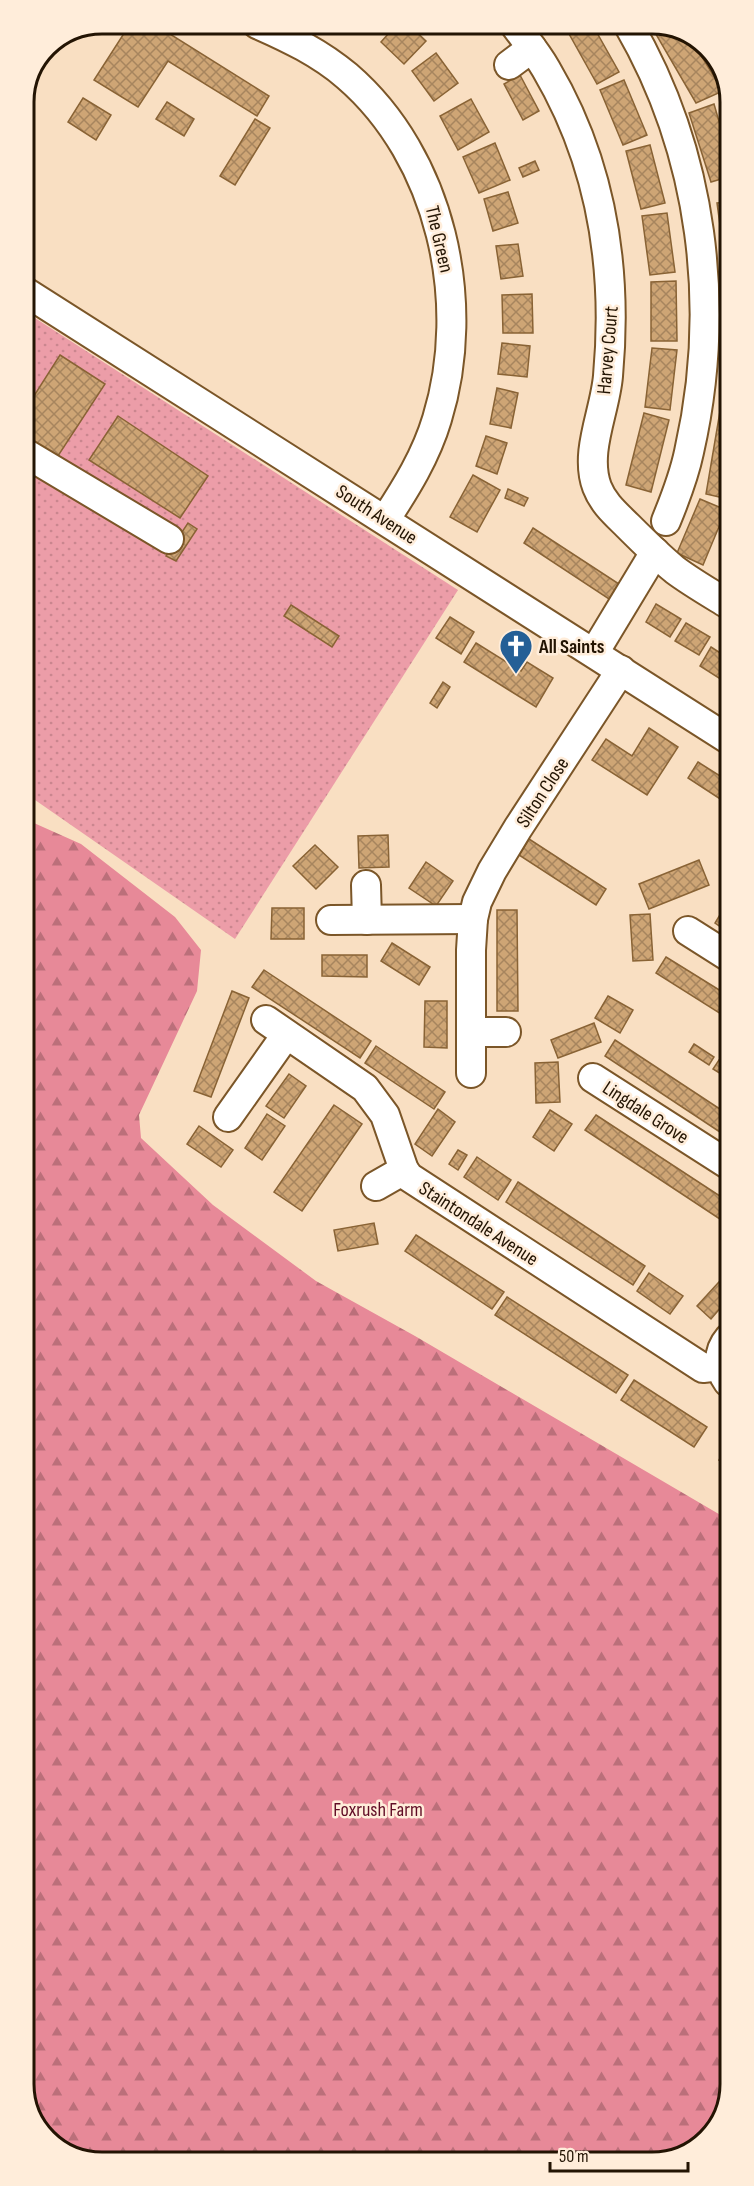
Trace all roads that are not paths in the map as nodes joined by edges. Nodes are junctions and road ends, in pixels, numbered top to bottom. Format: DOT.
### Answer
graph roads {
  1 [pos="311,35"];
  2 [pos="522,35"];
  3 [pos="634,35"];
  4 [pos="532,48"];
  5 [pos="509,65"];
  6 [pos="34,297"];
  7 [pos="34,458"];
  8 [pos="385,519"];
  9 [pos="666,521"];
  10 [pos="169,539"];
  11 [pos="655,552"];
  12 [pos="720,592"];
  13 [pos="594,653"];
  14 [pos="621,670"];
  15 [pos="720,734"];
  16 [pos="366,885"];
  17 [pos="472,919"];
  18 [pos="331,920"];
  19 [pos="367,920"];
  20 [pos="688,932"];
  21 [pos="720,952"];
  22 [pos="471,1032"];
  23 [pos="506,1032"];
  24 [pos="471,1073"];
  25 [pos="593,1078"];
  26 [pos="228,1117"];
  27 [pos="720,1160"];
  28 [pos="404,1170"];
  29 [pos="376,1186"];
  30 [pos="720,1373"];
  1 -- 8 [label="street, The Green"];
  2 -- 4 [label="street, Harvey Court"];
  3 -- 9 [label="street"];
  4 -- 5 [label="street"];
  4 -- 11 [label="street, Harvey Court"];
  6 -- 8 [label="street, South Avenue"];
  7 -- 10 [label="street"];
  8 -- 13 [label="street, South Avenue"];
  11 -- 12 [label="street, Harvey Court"];
  11 -- 13 [label="street"];
  13 -- 14 [label="street, South Avenue"];
  14 -- 15 [label="street, South Avenue"];
  14 -- 17 [label="street, Silton Close"];
  16 -- 19 [label="street"];
  17 -- 19 [label="street"];
  17 -- 22 [label="street, Silton Close"];
  18 -- 19 [label="street"];
  20 -- 21 [label="street"];
  22 -- 23 [label="street"];
  22 -- 24 [label="street, Silton Close"];
  25 -- 27 [label="street, Lingdale Grove"];
  26 -- 28 [label="street, Staintondale Avenue"];
  28 -- 29 [label="street"];
  28 -- 30 [label="street, Staintondale Avenue"];
}
